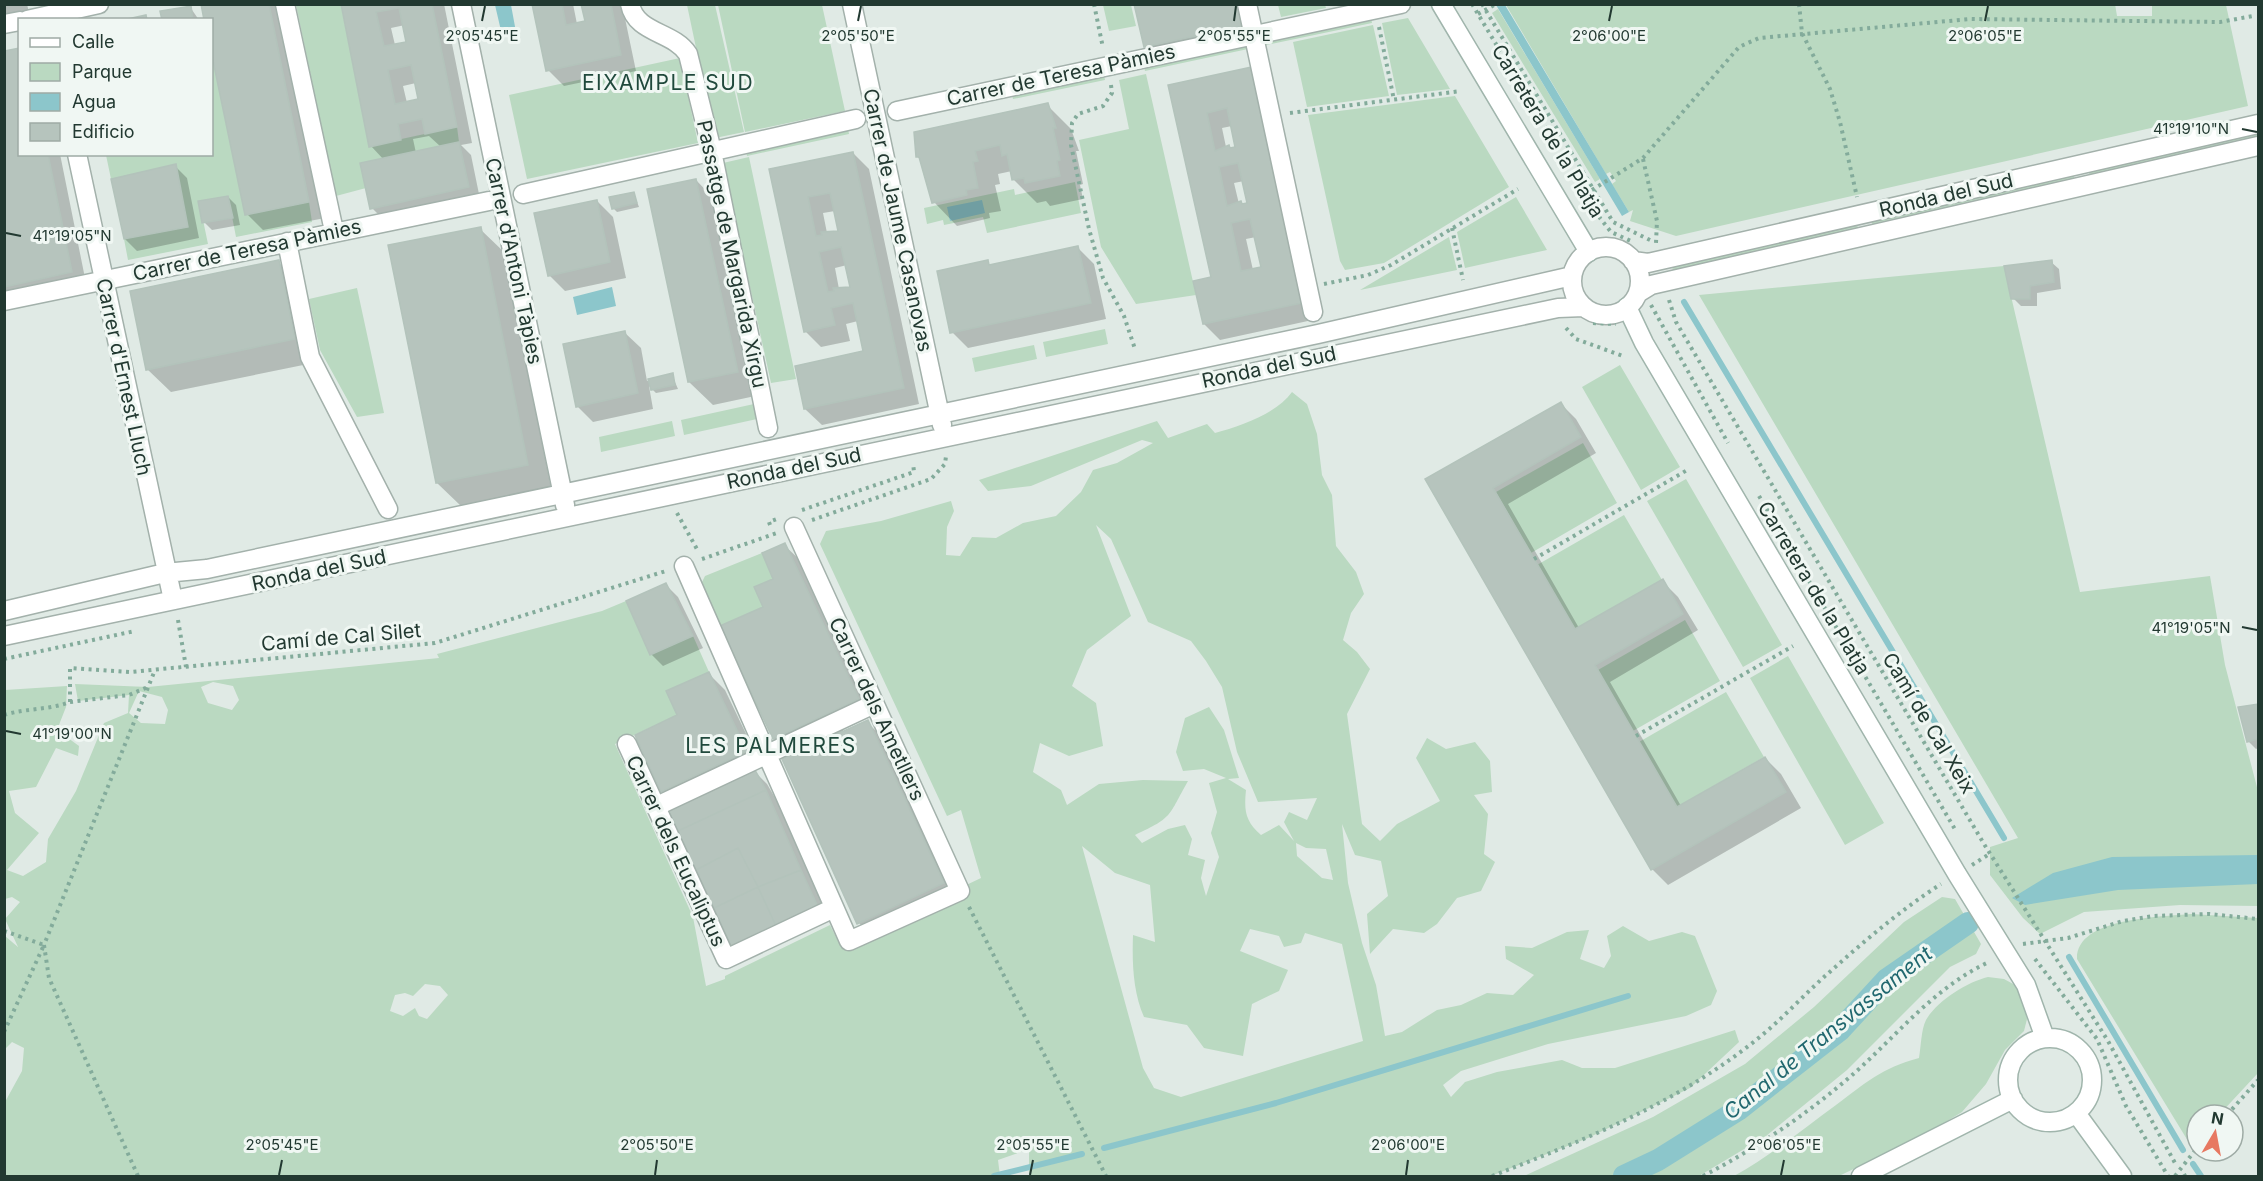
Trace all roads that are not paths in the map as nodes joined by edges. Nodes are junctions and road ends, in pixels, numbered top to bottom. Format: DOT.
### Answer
graph roads {
  1 [pos="99,4"];
  2 [pos="285,4"];
  3 [pos="460,4"];
  4 [pos="630,4"];
  5 [pos="852,4"];
  6 [pos="1247,4"];
  7 [pos="1401,4"];
  8 [pos="1441,4"];
  9 [pos="46,13"];
  10 [pos="1253,34"];
  11 [pos="897,111"];
  12 [pos="856,119"];
  13 [pos="2259,124"];
  14 [pos="2259,146"];
  15 [pos="712,151"];
  16 [pos="76,156"];
  17 [pos="523,194"];
  18 [pos="489,201"];
  19 [pos="334,231"];
  20 [pos="287,242"];
  21 [pos="1589,252"];
  22 [pos="1649,254"];
  23 [pos="1572,276"];
  24 [pos="104,281"];
  25 [pos="1638,295"];
  26 [pos="4,301"];
  27 [pos="1584,307"];
  28 [pos="1313,312"];
  29 [pos="940,413"];
  30 [pos="768,428"];
  31 [pos="944,436"];
  32 [pos="563,493"];
  33 [pos="388,509"];
  34 [pos="568,517"];
  35 [pos="788,520"];
  36 [pos="684,566"];
  37 [pos="165,573"];
  38 [pos="173,600"];
  39 [pos="4,611"];
  40 [pos="4,636"];
  41 [pos="874,704"];
  42 [pos="627,744"];
  43 [pos="767,755"];
  44 [pos="657,806"];
  45 [pos="834,908"];
  46 [pos="2045,1038"];
  47 [pos="2013,1099"];
  48 [pos="2076,1113"];
  49 [pos="1861,1176"];
  50 [pos="2122,1176"];
  1 -- 9 [label="street"];
  2 -- 19 [label="street"];
  3 -- 32 [label="street, Carrer d'Antoni Tàpies"];
  4 -- 15 [label="street, Passatge de Margarida Xirgu"];
  5 -- 29 [label="street, Carrer de Jaume Casanovas"];
  6 -- 10 [label="street"];
  7 -- 10 [label="street, Carrer de Teresa Pàmies"];
  8 -- 21 [label="street, Carretera de la Platja"];
  10 -- 11 [label="street, Carrer de Teresa Pàmies"];
  10 -- 28 [label="street"];
  12 -- 15 [label="street"];
  13 -- 22 [label="street, Ronda del Sud"];
  14 -- 25 [label="street, Ronda del Sud"];
  15 -- 17 [label="street"];
  15 -- 30 [label="street, Passatge de Margarida Xirgu"];
  16 -- 24 [label="street, Carrer d'Ernest Lluch"];
  18 -- 19 [label="street, Carrer de Teresa Pàmies"];
  19 -- 20 [label="street, Carrer de Teresa Pàmies"];
  20 -- 24 [label="street, Carrer de Teresa Pàmies"];
  20 -- 33 [label="street"];
  21 -- 22 [label="street"];
  21 -- 23 [label="street"];
  22 -- 25 [label="street"];
  23 -- 27 [label="street"];
  23 -- 29 [label="street, Ronda del Sud"];
  24 -- 26 [label="street, Carrer de Teresa Pàmies"];
  24 -- 37 [label="street, Carrer d'Ernest Lluch"];
  25 -- 27 [label="street"];
  25 -- 46 [label="street, Carretera de la Platja"];
  27 -- 31 [label="street, Ronda del Sud"];
  29 -- 31 [label="street, Carrer de Jaume Casanovas"];
  29 -- 32 [label="street, Ronda del Sud"];
  31 -- 34 [label="street, Ronda del Sud"];
  32 -- 34 [label="street, Carrer d'Antoni Tàpies"];
  32 -- 37 [label="street, Ronda del Sud"];
  34 -- 38 [label="street, Ronda del Sud"];
  35 -- 41 [label="street, Carrer dels Ametllers"];
  36 -- 43 [label="street"];
  37 -- 38 [label="street, Carrer d'Ernest Lluch"];
  37 -- 39 [label="street, Ronda del Sud"];
  38 -- 40 [label="street, Ronda del Sud"];
  41 -- 43 [label="street"];
  41 -- 45 [label="street, Carrer dels Ametllers"];
  42 -- 44 [label="street, Carrer dels Eucaliptus"];
  43 -- 44 [label="street"];
  43 -- 45 [label="street"];
  44 -- 45 [label="street, Carrer dels Eucaliptus"];
  46 -- 47 [label="street"];
  46 -- 48 [label="street"];
  47 -- 48 [label="street"];
  47 -- 49 [label="street"];
  48 -- 50 [label="street"];
}
